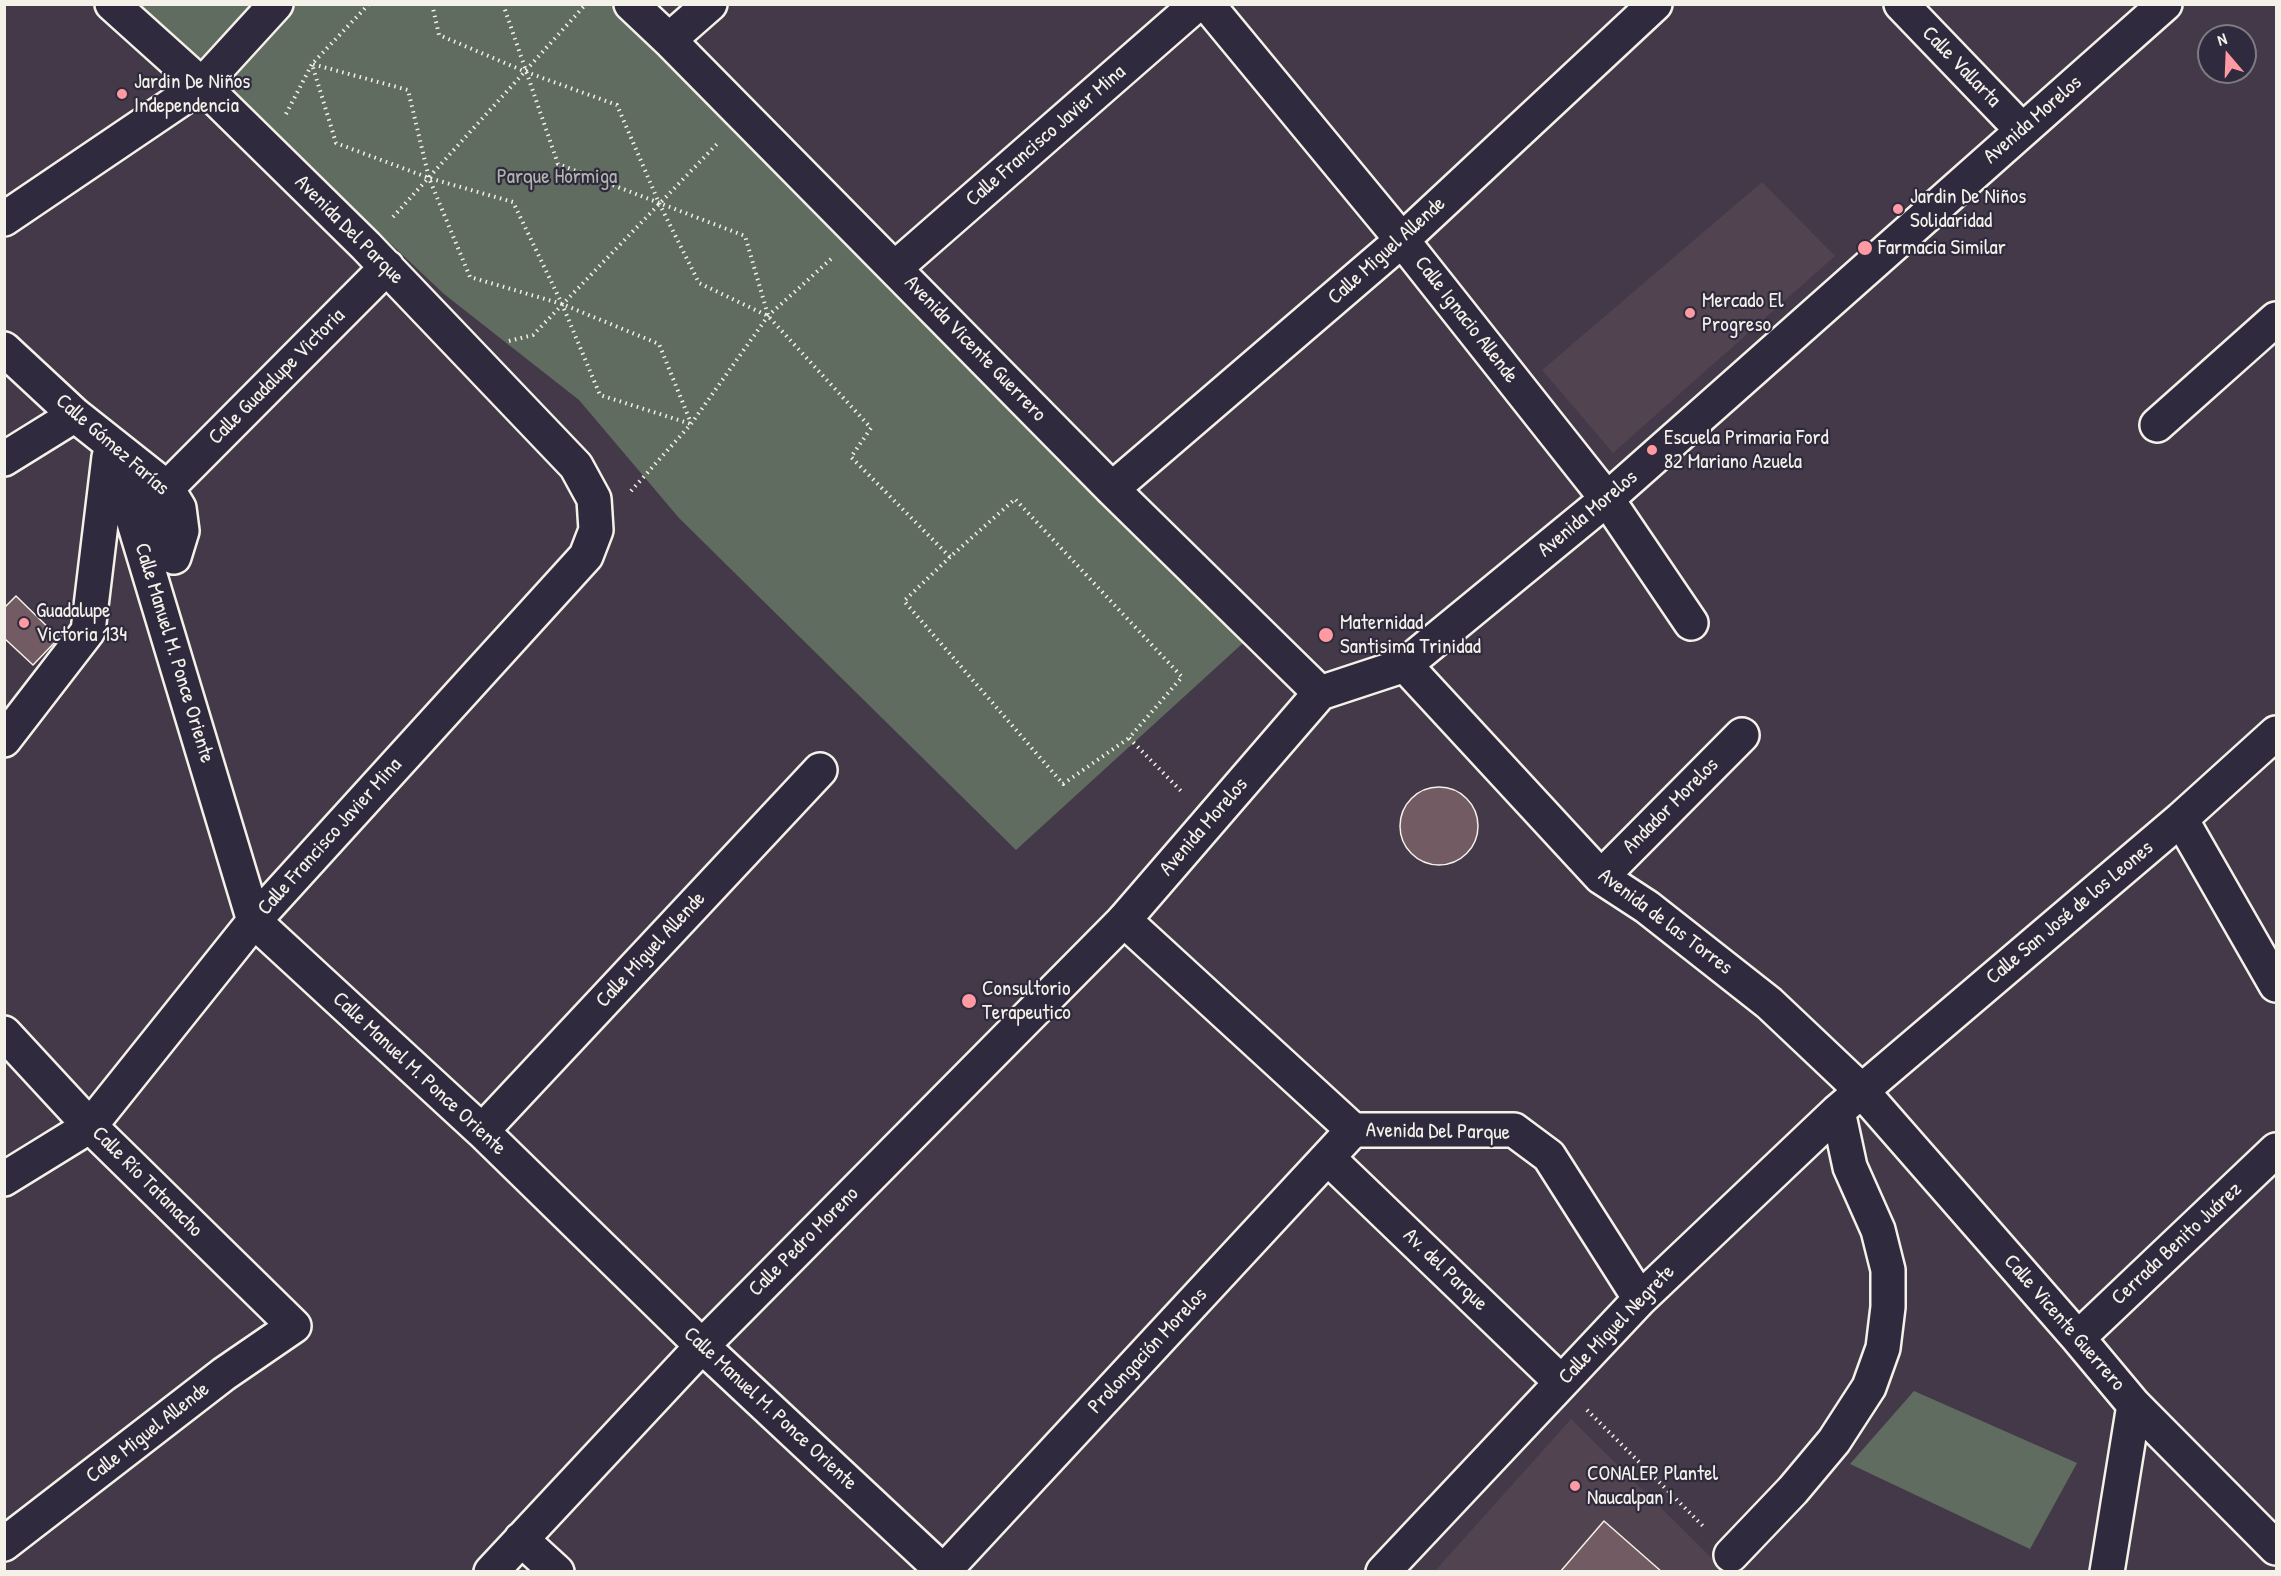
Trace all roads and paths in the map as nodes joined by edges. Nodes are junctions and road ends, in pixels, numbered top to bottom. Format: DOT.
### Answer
graph roads {
  1 [pos="112,4"];
  2 [pos="276,4"];
  3 [pos="369,4"];
  4 [pos="432,4"];
  5 [pos="503,4"];
  6 [pos="586,4"];
  7 [pos="631,4"];
  8 [pos="710,4"];
  9 [pos="1197,4"];
  10 [pos="1207,4"];
  11 [pos="1655,4"];
  12 [pos="1901,4"];
  13 [pos="2165,4"];
  14 [pos="669,40"];
  15 [pos="312,64"];
  16 [pos="526,72"];
  17 [pos="202,85"];
  18 [pos="745,116"];
  19 [pos="2022,130"];
  20 [pos="268,150"];
  21 [pos="429,178"];
  22 [pos="659,203"];
  23 [pos="4,219"];
  24 [pos="860,232"];
  25 [pos="1402,240"];
  26 [pos="376,257"];
  27 [pos="895,268"];
  28 [pos="562,304"];
  29 [pos="768,316"];
  30 [pos="2277,319"];
  31 [pos="4,349"];
  32 [pos="467,351"];
  33 [pos="75,415"];
  34 [pos="691,424"];
  35 [pos="2157,424"];
  36 [pos="110,443"];
  37 [pos="4,459"];
  38 [pos="576,466"];
  39 [pos="167,488"];
  40 [pos="1112,489"];
  41 [pos="1607,499"];
  42 [pos="597,530"];
  43 [pos="950,557"];
  44 [pos="1691,623"];
  45 [pos="1405,665"];
  46 [pos="1320,693"];
  47 [pos="2277,733"];
  48 [pos="1742,735"];
  49 [pos="1129,738"];
  50 [pos="4,740"];
  51 [pos="820,770"];
  52 [pos="2181,819"];
  53 [pos="1210,821"];
  54 [pos="1601,877"];
  55 [pos="1124,920"];
  56 [pos="255,921"];
  57 [pos="2277,985"];
  58 [pos="4,1033"];
  59 [pos="1850,1100"];
  60 [pos="90,1126"];
  61 [pos="1353,1130"];
  62 [pos="482,1131"];
  63 [pos="2277,1150"];
  64 [pos="1328,1158"];
  65 [pos="4,1179"];
  66 [pos="1640,1299"];
  67 [pos="294,1326"];
  68 [pos="2078,1338"];
  69 [pos="702,1346"];
  70 [pos="1573,1392"];
  71 [pos="2134,1405"];
  72 [pos="521,1539"];
  73 [pos="4,1544"];
  74 [pos="2277,1548"];
  75 [pos="1731,1555"];
  76 [pos="944,1571"];
  77 [pos="491,1572"];
  78 [pos="557,1572"];
  79 [pos="1383,1572"];
  80 [pos="2107,1572"];
  1 -- 17 [label="street, Avenida Del Parque"];
  2 -- 17 [label="street"];
  3 -- 15 [label="path"];
  4 -- 16 [label="path"];
  5 -- 16 [label="path"];
  6 -- 16 [label="path"];
  7 -- 14 [label="street, Avenida Vicente Guerrero"];
  8 -- 14 [label="street"];
  9 -- 27 [label="street, Calle Francisco Javier Mina"];
  10 -- 25 [label="street, Calle Ignacio Allende"];
  11 -- 25 [label="street, Calle Miguel Allende"];
  12 -- 19 [label="street, Calle Vallarta"];
  13 -- 19 [label="street, Avenida Morelos"];
  14 -- 18 [label="street, Avenida Vicente Guerrero"];
  15 -- 20 [label="path"];
  15 -- 21 [label="path"];
  15 -- 21 [label="path"];
  16 -- 21 [label="path"];
  16 -- 22 [label="path"];
  16 -- 22 [label="path"];
  17 -- 20 [label="street, Avenida Del Parque"];
  17 -- 23 [label="street"];
  18 -- 22 [label="path"];
  18 -- 24 [label="street, Avenida Vicente Guerrero"];
  19 -- 41 [label="street, Avenida Morelos"];
  20 -- 26 [label="street, Avenida Del Parque"];
  21 -- 26 [label="path"];
  21 -- 28 [label="path"];
  21 -- 28 [label="path"];
  22 -- 28 [label="path"];
  22 -- 29 [label="path"];
  22 -- 29 [label="path"];
  24 -- 27 [label="street, Avenida Vicente Guerrero"];
  24 -- 29 [label="path"];
  25 -- 40 [label="street, Calle Miguel Allende"];
  25 -- 41 [label="street, Calle Ignacio Allende"];
  26 -- 32 [label="street, Avenida Del Parque"];
  26 -- 39 [label="street, Calle Guadalupe Victoria"];
  27 -- 40 [label="street, Avenida Vicente Guerrero"];
  28 -- 32 [label="path"];
  28 -- 34 [label="path"];
  28 -- 34 [label="path"];
  29 -- 34 [label="path"];
  29 -- 43 [label="path"];
  30 -- 35 [label="street"];
  31 -- 33 [label="street, Calle Gómez Farías"];
  32 -- 38 [label="street, Avenida Del Parque"];
  33 -- 36 [label="street, Calle Gómez Farías"];
  33 -- 37 [label="street"];
  34 -- 42 [label="path"];
  36 -- 39 [label="street, Calle Gómez Farías"];
  36 -- 39 [label="street, Calle Gómez Farías"];
  36 -- 50 [label="street"];
  36 -- 56 [label="street, Calle Manuel M. Ponce Oriente"];
  38 -- 42 [label="street, Calle Francisco Javier Mina"];
  40 -- 46 [label="street, Avenida Vicente Guerrero"];
  41 -- 44 [label="street, Calle Ignacio Allende"];
  41 -- 45 [label="street, Avenida Morelos"];
  42 -- 56 [label="street, Calle Francisco Javier Mina"];
  43 -- 49 [label="path"];
  43 -- 49 [label="path"];
  45 -- 46 [label="street, Avenida Morelos"];
  45 -- 54 [label="street, Avenida de las Torres"];
  46 -- 53 [label="street, Avenida Morelos"];
  47 -- 52 [label="street, Calle San José de los Leones"];
  48 -- 54 [label="street, Andador Morelos"];
  49 -- 53 [label="path"];
  51 -- 62 [label="street, Calle Miguel Allende"];
  52 -- 57 [label="street"];
  52 -- 59 [label="street, Calle San José de los Leones"];
  53 -- 55 [label="street, Avenida Morelos"];
  54 -- 59 [label="street, Avenida de las Torres"];
  55 -- 61 [label="street, Avenida Del Parque"];
  55 -- 69 [label="street, Calle Pedro Moreno"];
  56 -- 60 [label="street, Calle Francisco Javier Mina"];
  56 -- 62 [label="street, Calle Manuel M. Ponce Oriente"];
  58 -- 60 [label="street, Calle Río Tatanacho"];
  59 -- 66 [label="street, Calle Miguel Negrete"];
  59 -- 68 [label="street, Calle Vicente Guerrero"];
  59 -- 75 [label="street"];
  60 -- 65 [label="street, Calle Francisco Javier Mina"];
  60 -- 67 [label="street, Calle Río Tatanacho"];
  61 -- 64 [label="street, Prolongación Morelos"];
  61 -- 66 [label="street, Avenida Del Parque"];
  62 -- 69 [label="street, Calle Manuel M. Ponce Oriente"];
  63 -- 68 [label="street, Cerrada Benito Juárez"];
  64 -- 70 [label="street, Av. del Parque"];
  64 -- 76 [label="street, Prolongación Morelos"];
  66 -- 70 [label="street, Calle Miguel Negrete"];
  67 -- 73 [label="street, Calle Miguel Allende"];
  68 -- 71 [label="street, Calle Vicente Guerrero"];
  69 -- 72 [label="street, Calle Pedro Moreno"];
  69 -- 76 [label="street, Calle Manuel M. Ponce Oriente"];
  70 -- 75 [label="path"];
  70 -- 79 [label="street, Calle Miguel Negrete"];
  71 -- 74 [label="street, Calle Vicente Guerrero"];
  71 -- 80 [label="street"];
  72 -- 77 [label="street, Calle Pedro Moreno"];
  72 -- 78 [label="street"];
}
